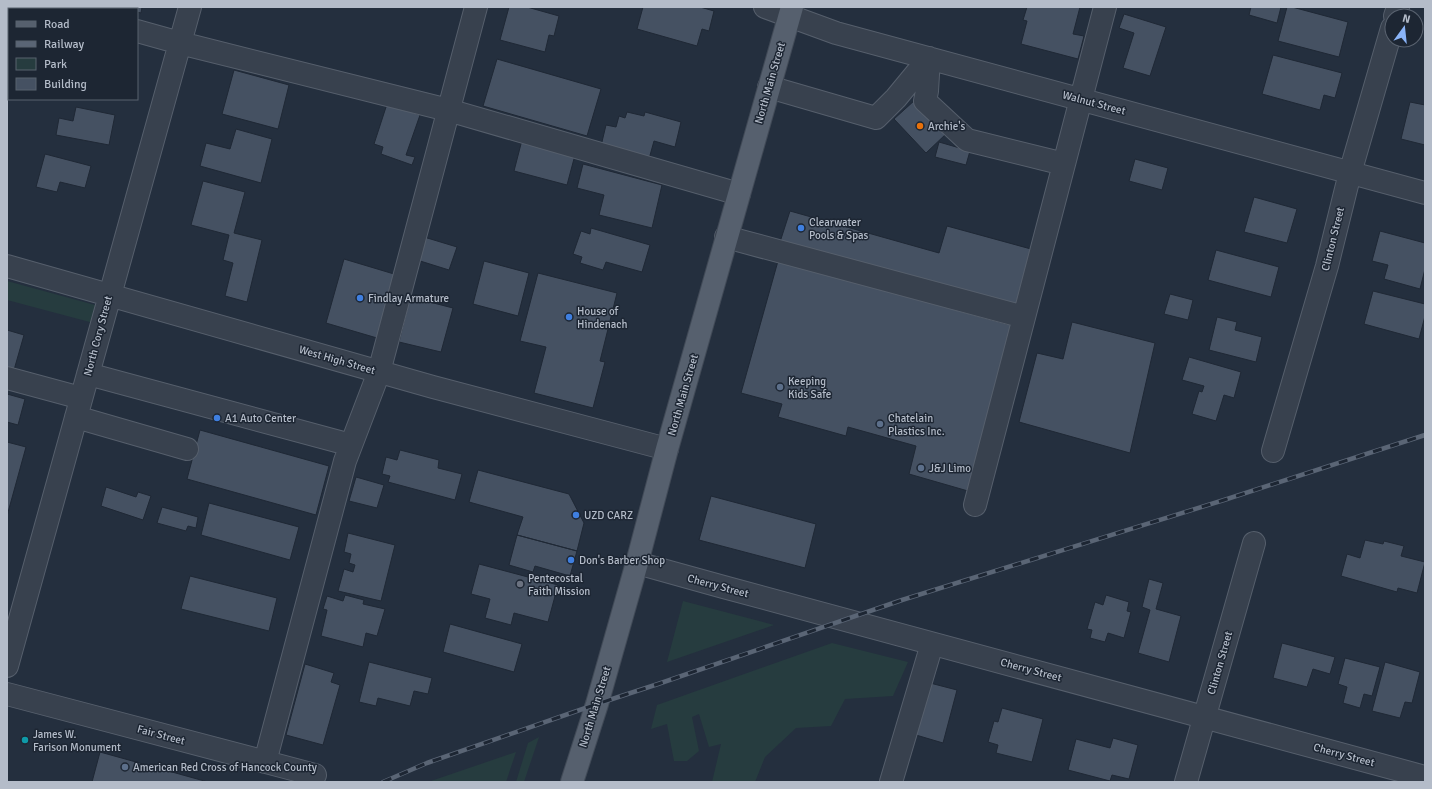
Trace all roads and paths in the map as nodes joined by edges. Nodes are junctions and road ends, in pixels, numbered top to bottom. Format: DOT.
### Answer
graph roads {
  1 [pos="190,7"];
  2 [pos="476,7"];
  3 [pos="765,7"];
  4 [pos="1105,7"];
  5 [pos="791,12"];
  6 [pos="138,31"];
  7 [pos="180,43"];
  8 [pos="1386,48"];
  9 [pos="929,58"];
  10 [pos="769,87"];
  11 [pos="1080,99"];
  12 [pos="448,110"];
  13 [pos="1064,164"];
  14 [pos="1350,173"];
  15 [pos="1425,193"];
  16 [pos="739,194"];
  17 [pos="726,237"];
  18 [pos="7,266"];
  19 [pos="110,295"];
  20 [pos="1024,317"];
  21 [pos="379,372"];
  22 [pos="88,374"];
  23 [pos="7,378"];
  24 [pos="79,407"];
  25 [pos="351,445"];
  26 [pos="187,449"];
  27 [pos="667,449"];
  28 [pos="1273,451"];
  29 [pos="975,505"];
  30 [pos="1254,543"];
  31 [pos="637,563"];
  32 [pos="932,644"];
  33 [pos="7,666"];
  34 [pos="7,694"];
  35 [pos="1205,717"];
  36 [pos="265,762"];
  37 [pos="315,775"];
  38 [pos="1425,777"];
  39 [pos="572,782"];
  40 [pos="891,782"];
  41 [pos="1186,782"];
  1 -- 7 [label="street, North Cory Street"];
  2 -- 12 [label="street"];
  3 -- 5 [label="street, Walnut Street"];
  4 -- 11 [label="street"];
  5 -- 9 [label="street, Walnut Street"];
  5 -- 10 [label="main road, North Main Street"];
  6 -- 7 [label="street"];
  7 -- 12 [label="street"];
  7 -- 19 [label="street, North Cory Street"];
  8 -- 14 [label="street, Clinton Street"];
  9 -- 10 [label="street"];
  9 -- 11 [label="street, Walnut Street"];
  9 -- 13 [label="street"];
  10 -- 16 [label="main road, North Main Street"];
  11 -- 13 [label="street"];
  11 -- 14 [label="street, Walnut Street"];
  12 -- 16 [label="street"];
  12 -- 21 [label="street"];
  13 -- 20 [label="street"];
  14 -- 15 [label="street, Walnut Street"];
  14 -- 28 [label="street, Clinton Street"];
  16 -- 17 [label="main road, North Main Street"];
  17 -- 20 [label="street"];
  17 -- 27 [label="main road, North Main Street"];
  18 -- 19 [label="street, West High Street"];
  19 -- 21 [label="street, West High Street"];
  19 -- 22 [label="street, North Cory Street"];
  20 -- 29 [label="street"];
  21 -- 25 [label="street"];
  21 -- 27 [label="street, West High Street"];
  22 -- 24 [label="street, North Cory Street"];
  22 -- 25 [label="street"];
  23 -- 24 [label="street"];
  24 -- 26 [label="street"];
  24 -- 33 [label="street, North Cory Street"];
  25 -- 36 [label="street"];
  27 -- 31 [label="main road, North Main Street"];
  30 -- 35 [label="street, Clinton Street"];
  31 -- 32 [label="street, Cherry Street"];
  31 -- 39 [label="main road, North Main Street"];
  32 -- 35 [label="street, Cherry Street"];
  32 -- 40 [label="street"];
  34 -- 36 [label="street, Fair Street"];
  35 -- 38 [label="street, Cherry Street"];
  35 -- 41 [label="street, Clinton Street"];
  36 -- 37 [label="street, Fair Street"];
}
